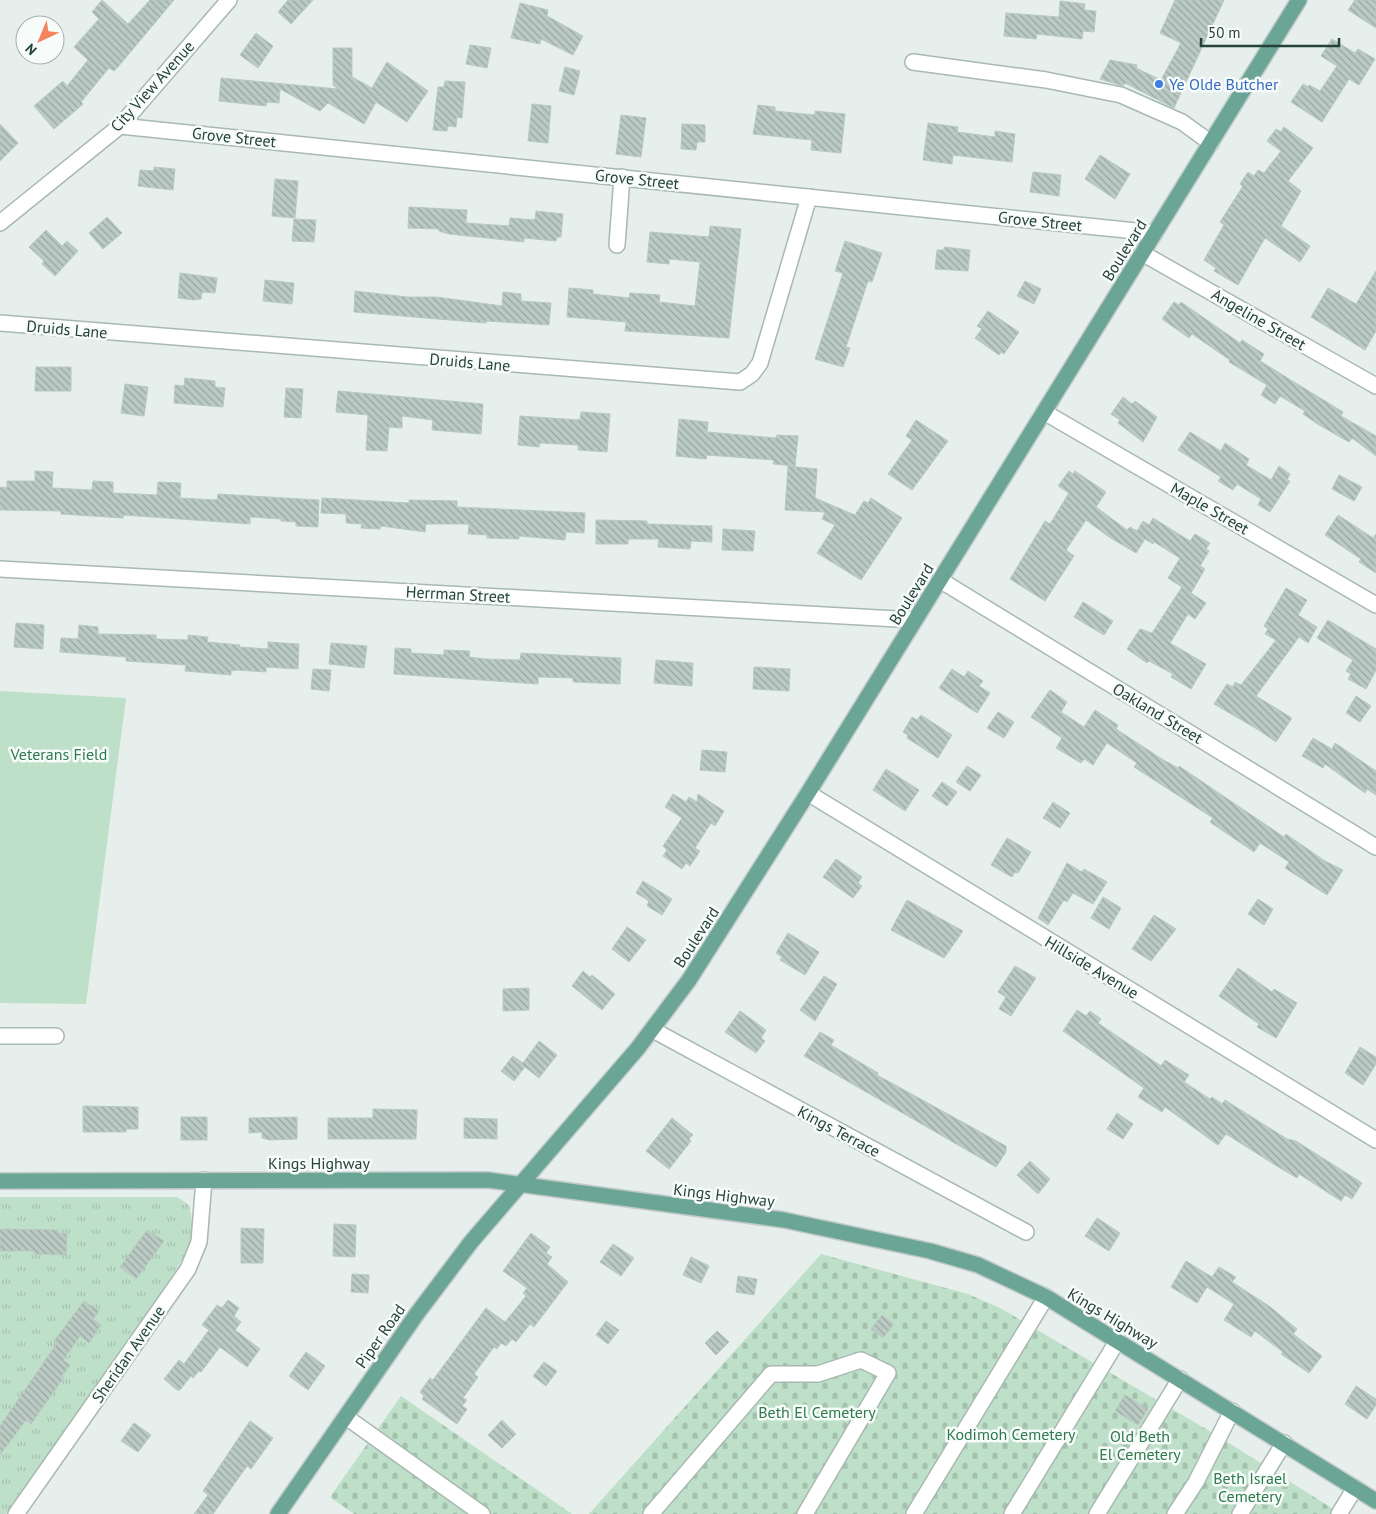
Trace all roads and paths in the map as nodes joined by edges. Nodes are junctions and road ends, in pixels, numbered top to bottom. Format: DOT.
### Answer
graph roads {
  1 [pos="229,0"];
  2 [pos="1300,0"];
  3 [pos="913,62"];
  4 [pos="120,126"];
  5 [pos="1211,143"];
  6 [pos="622,177"];
  7 [pos="809,197"];
  8 [pos="0,223"];
  9 [pos="1154,234"];
  10 [pos="616,245"];
  11 [pos="1142,253"];
  12 [pos="0,323"];
  13 [pos="1376,386"];
  14 [pos="1044,412"];
  15 [pos="0,569"];
  16 [pos="940,580"];
  17 [pos="1376,605"];
  18 [pos="916,620"];
  19 [pos="808,793"];
  20 [pos="1376,846"];
  21 [pos="653,1030"];
  22 [pos="0,1036"];
  23 [pos="56,1036"];
  24 [pos="1376,1140"];
  25 [pos="204,1180"];
  26 [pos="0,1181"];
  27 [pos="519,1184"];
  28 [pos="1026,1232"];
  29 [pos="1046,1297"];
  30 [pos="1118,1340"];
  31 [pos="1180,1379"];
  32 [pos="1232,1411"];
  33 [pos="346,1417"];
  34 [pos="1284,1443"];
  35 [pos="1355,1488"];
  36 [pos="1376,1500"];
  37 [pos="16,1514"];
  38 [pos="278,1514"];
  39 [pos="482,1514"];
  40 [pos="651,1514"];
  41 [pos="805,1514"];
  42 [pos="914,1514"];
  43 [pos="1012,1514"];
  44 [pos="1097,1514"];
  45 [pos="1175,1514"];
  46 [pos="1240,1514"];
  47 [pos="1339,1514"];
  1 -- 4 [label="street, City View Avenue"];
  2 -- 5 [label="main road, Boulevard"];
  3 -- 5 [label="street"];
  4 -- 6 [label="street, Grove Street"];
  4 -- 8 [label="street, City View Avenue"];
  5 -- 9 [label="main road, Boulevard"];
  6 -- 7 [label="street, Grove Street"];
  6 -- 10 [label="street"];
  7 -- 9 [label="street, Grove Street"];
  7 -- 12 [label="street, Druids Lane"];
  9 -- 11 [label="main road, Boulevard"];
  11 -- 13 [label="street, Angeline Street"];
  11 -- 14 [label="main road, Boulevard"];
  14 -- 16 [label="main road, Boulevard"];
  14 -- 17 [label="street, Maple Street"];
  15 -- 18 [label="street, Herrman Street"];
  16 -- 18 [label="main road, Boulevard"];
  16 -- 20 [label="street, Oakland Street"];
  18 -- 19 [label="main road, Boulevard"];
  19 -- 21 [label="main road, Boulevard"];
  19 -- 24 [label="street, Hillside Avenue"];
  21 -- 27 [label="main road, Boulevard"];
  21 -- 28 [label="street, Kings Terrace"];
  22 -- 23 [label="street"];
  25 -- 26 [label="main road, Kings Highway"];
  25 -- 27 [label="main road, Kings Highway"];
  25 -- 37 [label="street, Sheridan Avenue"];
  27 -- 29 [label="main road, Kings Highway"];
  27 -- 33 [label="main road, Piper Road"];
  29 -- 30 [label="main road, Kings Highway"];
  29 -- 42 [label="street"];
  30 -- 31 [label="main road, Kings Highway"];
  30 -- 43 [label="street"];
  31 -- 32 [label="main road, Kings Highway"];
  31 -- 44 [label="street"];
  32 -- 34 [label="main road, Kings Highway"];
  32 -- 45 [label="street"];
  33 -- 38 [label="main road, Piper Road"];
  33 -- 39 [label="street"];
  34 -- 35 [label="main road, Kings Highway"];
  34 -- 46 [label="street"];
  35 -- 36 [label="main road, Kings Highway"];
  35 -- 47 [label="street"];
  40 -- 41 [label="street"];
}
